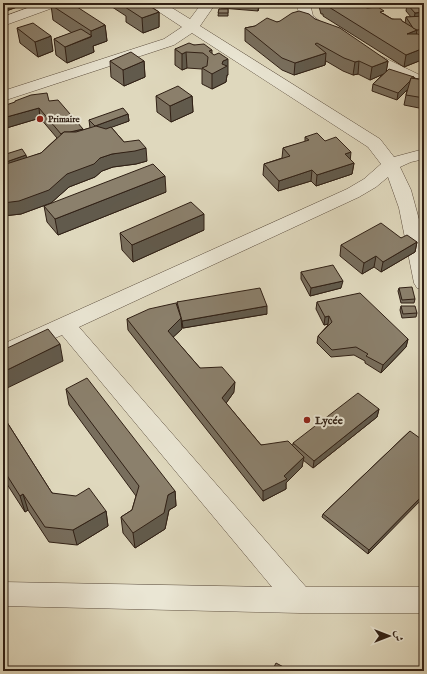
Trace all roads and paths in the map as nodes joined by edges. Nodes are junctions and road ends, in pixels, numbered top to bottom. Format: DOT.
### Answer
graph roads {
  1 [pos="52,3"];
  2 [pos="141,3"];
  3 [pos="156,3"];
  4 [pos="197,3"];
  5 [pos="209,3"];
  6 [pos="305,3"];
  7 [pos="3,22"];
  8 [pos="184,27"];
  9 [pos="339,38"];
  10 [pos="353,46"];
  11 [pos="424,82"];
  12 [pos="3,87"];
  13 [pos="3,96"];
  14 [pos="424,154"];
  15 [pos="391,165"];
  16 [pos="419,240"];
  17 [pos="424,283"];
  18 [pos="65,324"];
  19 [pos="3,353"];
  20 [pos="3,594"];
  21 [pos="300,600"];
  22 [pos="424,600"];
  1 -- 7 [label="street"];
  2 -- 8 [label="street"];
  3 -- 8 [label="street"];
  4 -- 8 [label="street"];
  5 -- 8 [label="street"];
  6 -- 9 [label="street"];
  8 -- 12 [label="street"];
  8 -- 13 [label="street"];
  8 -- 15 [label="street"];
  10 -- 11 [label="street"];
  14 -- 15 [label="street"];
  15 -- 16 [label="street"];
  15 -- 18 [label="street"];
  16 -- 17 [label="street"];
  18 -- 19 [label="street"];
  18 -- 21 [label="street"];
  20 -- 21 [label="street"];
  21 -- 22 [label="street"];
}
